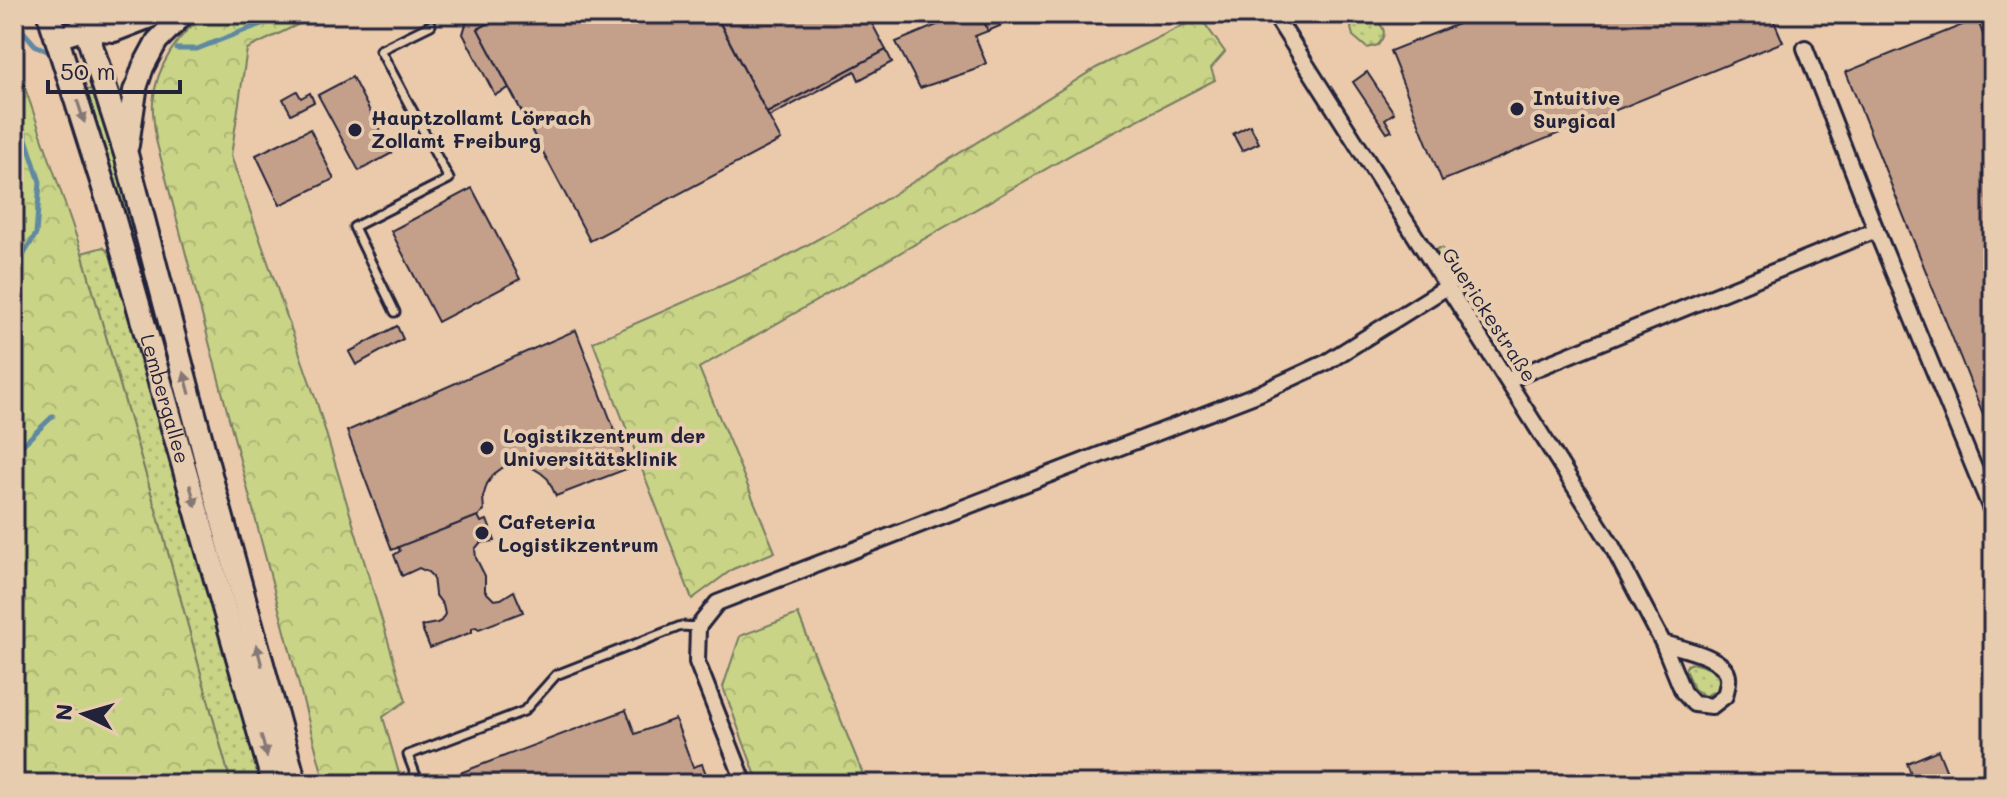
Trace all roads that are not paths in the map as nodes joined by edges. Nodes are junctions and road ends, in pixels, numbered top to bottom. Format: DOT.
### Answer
graph roads {
  1 [pos="49,14"];
  2 [pos="107,14"];
  3 [pos="158,14"];
  4 [pos="184,14"];
  5 [pos="1274,14"];
  6 [pos="84,22"];
  7 [pos="431,25"];
  8 [pos="57,38"];
  9 [pos="1805,48"];
  10 [pos="135,91"];
  11 [pos="126,154"];
  12 [pos="1876,230"];
  13 [pos="1447,287"];
  14 [pos="395,312"];
  15 [pos="1508,380"];
  16 [pos="1993,514"];
  17 [pos="698,627"];
  18 [pos="1663,643"];
  19 [pos="274,784"];
  20 [pos="295,784"];
  21 [pos="419,784"];
  22 [pos="745,784"];
  1 -- 8 [label="main road, Lembergallee"];
  2 -- 6 [label="street"];
  3 -- 6 [label="street"];
  4 -- 10 [label="street"];
  5 -- 13 [label="street, Guerickestraße"];
  6 -- 8 [label="street"];
  6 -- 11 [label="main road, Lembergallee"];
  7 -- 14 [label="lane"];
  8 -- 19 [label="main road, Lembergallee, one-way"];
  9 -- 12 [label="street"];
  10 -- 11 [label="main road"];
  20 -- 11 [label="main road, Lembergallee, one-way"];
  12 -- 15 [label="street"];
  12 -- 16 [label="street"];
  13 -- 15 [label="street, Guerickestraße"];
  13 -- 17 [label="street"];
  15 -- 18 [label="street, Guerickestraße"];
  17 -- 21 [label="lane"];
  17 -- 22 [label="street"];
  18 -- 18 [label="street, Guerickestraße"];
}
